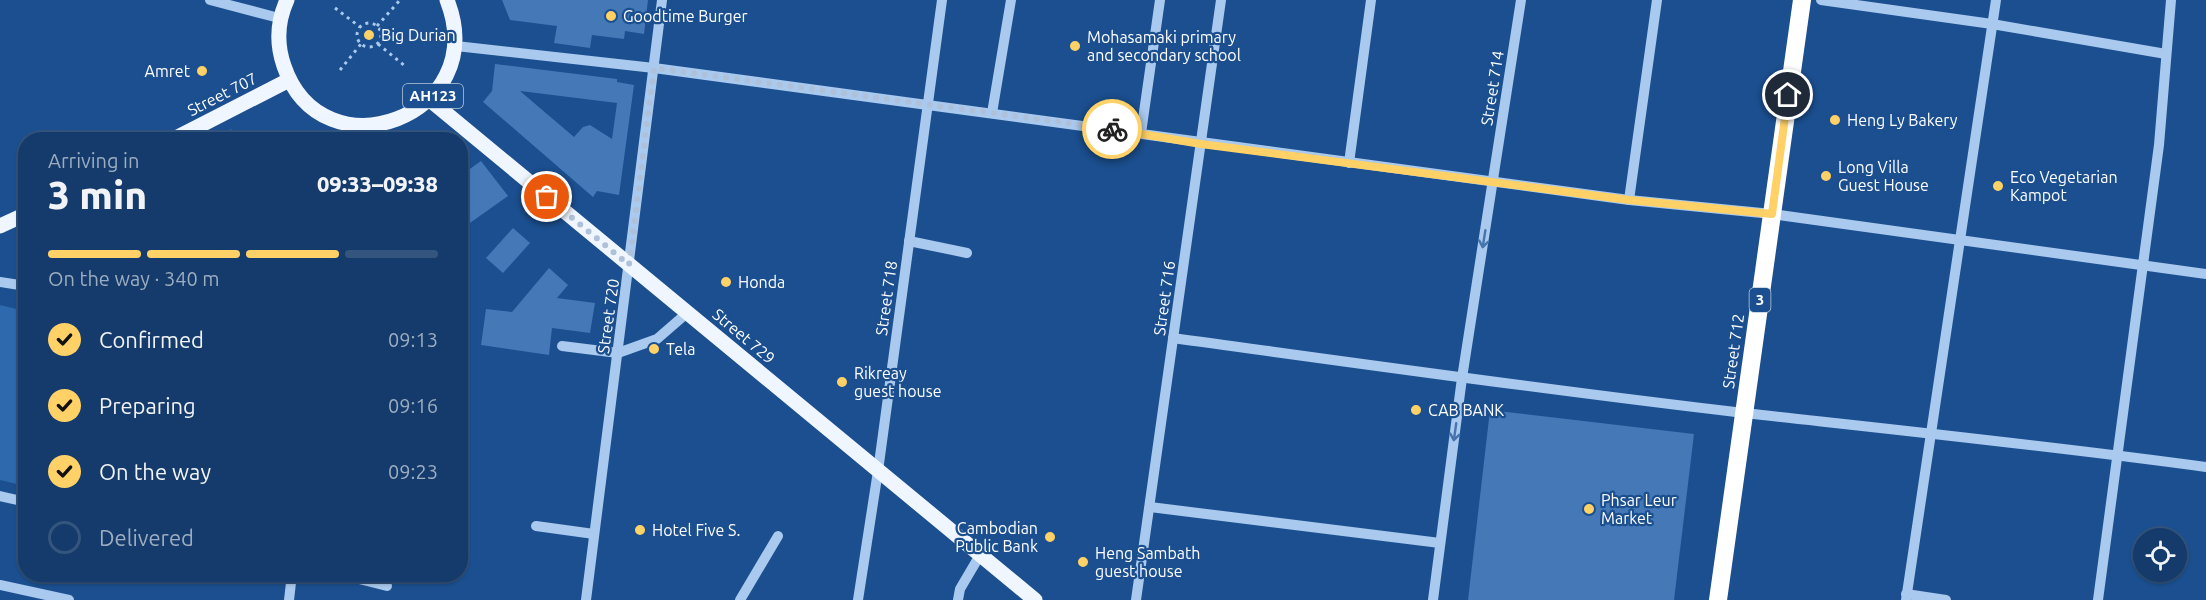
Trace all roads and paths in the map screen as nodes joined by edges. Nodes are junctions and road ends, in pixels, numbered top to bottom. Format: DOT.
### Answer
graph roads {
  1 [pos="287,0"];
  2 [pos="400,0"];
  3 [pos="447,0"];
  4 [pos="662,0"];
  5 [pos="942,0"];
  6 [pos="1011,0"];
  7 [pos="1160,0"];
  8 [pos="1221,0"];
  9 [pos="1371,0"];
  10 [pos="1521,0"];
  11 [pos="1658,0"];
  12 [pos="1802,0"];
  13 [pos="1821,0"];
  14 [pos="1996,0"];
  15 [pos="2171,0"];
  16 [pos="217,1"];
  17 [pos="335,8"];
  18 [pos="279,18"];
  19 [pos="1992,24"];
  20 [pos="377,26"];
  21 [pos="360,27"];
  22 [pos="362,44"];
  23 [pos="378,44"];
  24 [pos="456,46"];
  25 [pos="2166,54"];
  26 [pos="405,66"];
  27 [pos="654,68"];
  28 [pos="340,70"];
  29 [pos="289,80"];
  30 [pos="430,100"];
  31 [pos="927,104"];
  32 [pos="992,113"];
  33 [pos="188,132"];
  34 [pos="359,132"];
  35 [pos="364,132"];
  36 [pos="1141,133"];
  37 [pos="1201,144"];
  38 [pos="1349,163"];
  39 [pos="1493,181"];
  40 [pos="1629,200"];
  41 [pos="1772,214"];
  42 [pos="18,218"];
  43 [pos="0,226"];
  44 [pos="909,241"];
  45 [pos="1960,242"];
  46 [pos="967,253"];
  47 [pos="629,265"];
  48 [pos="2142,267"];
  49 [pos="2206,274"];
  50 [pos="0,282"];
  51 [pos="18,285"];
  52 [pos="687,313"];
  53 [pos="1173,338"];
  54 [pos="561,346"];
  55 [pos="618,353"];
  56 [pos="1462,378"];
  57 [pos="1744,413"];
  58 [pos="1933,431"];
  59 [pos="2117,454"];
  60 [pos="2206,466"];
  61 [pos="878,471"];
  62 [pos="0,496"];
  63 [pos="18,500"];
  64 [pos="1150,507"];
  65 [pos="537,526"];
  66 [pos="594,534"];
  67 [pos="778,536"];
  68 [pos="1440,543"];
  69 [pos="980,555"];
  70 [pos="291,582"];
  71 [pos="371,582"];
  72 [pos="0,585"];
  73 [pos="387,586"];
  74 [pos="24,595"];
  75 [pos="1906,597"];
  76 [pos="69,600"];
  77 [pos="289,600"];
  78 [pos="586,600"];
  79 [pos="740,600"];
  80 [pos="858,600"];
  81 [pos="958,600"];
  82 [pos="1035,600"];
  83 [pos="1136,600"];
  84 [pos="1433,600"];
  85 [pos="1718,600"];
  86 [pos="1946,600"];
  87 [pos="2098,600"];
  1 -- 18 [label="main road, AH123"];
  2 -- 20 [label="path"];
  3 -- 24 [label="main road, AH123"];
  4 -- 27 [label="street, Street 720"];
  5 -- 31 [label="street, Street 718"];
  6 -- 32 [label="street"];
  7 -- 36 [label="street"];
  8 -- 37 [label="street, Street 716"];
  9 -- 38 [label="street"];
  10 -- 39 [label="street, Street 714"];
  11 -- 40 [label="street"];
  12 -- 41 [label="highway, Street 712 / 3"];
  13 -- 19 [label="street"];
  14 -- 19 [label="street"];
  15 -- 25 [label="street"];
  16 -- 18 [label="street"];
  17 -- 21 [label="path"];
  18 -- 29 [label="main road, AH123"];
  19 -- 25 [label="street"];
  19 -- 45 [label="street"];
  20 -- 21 [label="path"];
  20 -- 23 [label="path"];
  21 -- 22 [label="path"];
  22 -- 23 [label="path"];
  22 -- 28 [label="path"];
  23 -- 26 [label="path"];
  24 -- 27 [label="street"];
  24 -- 30 [label="main road, AH123"];
  25 -- 48 [label="street"];
  27 -- 31 [label="street"];
  27 -- 47 [label="street, Street 720"];
  29 -- 33 [label="main road, Street 707"];
  29 -- 34 [label="main road, AH123"];
  30 -- 35 [label="main road, AH123"];
  30 -- 47 [label="main road, Street 729"];
  31 -- 32 [label="street"];
  31 -- 44 [label="street, Street 718"];
  32 -- 36 [label="street"];
  36 -- 37 [label="street"];
  37 -- 38 [label="street"];
  37 -- 53 [label="street, Street 716"];
  38 -- 39 [label="street"];
  39 -- 40 [label="street"];
  39 -- 56 [label="street, Street 714, one-way"];
  40 -- 41 [label="street"];
  41 -- 45 [label="street"];
  41 -- 57 [label="highway, Street 712 / 3"];
  42 -- 43 [label="main road"];
  44 -- 46 [label="street"];
  44 -- 61 [label="street, Street 718"];
  45 -- 48 [label="street"];
  45 -- 58 [label="street"];
  47 -- 52 [label="main road, Street 729"];
  47 -- 55 [label="street, Street 720"];
  48 -- 49 [label="street"];
  48 -- 59 [label="street"];
  50 -- 51 [label="street"];
  52 -- 55 [label="street"];
  52 -- 61 [label="main road, Street 729"];
  53 -- 56 [label="street"];
  53 -- 64 [label="street, Street 716"];
  54 -- 55 [label="street"];
  55 -- 66 [label="street, Street 720"];
  56 -- 57 [label="street"];
  56 -- 68 [label="street, Street 714, one-way"];
  57 -- 58 [label="street"];
  57 -- 85 [label="highway, Street 712 / 3"];
  58 -- 59 [label="street"];
  58 -- 75 [label="street"];
  59 -- 60 [label="street"];
  59 -- 87 [label="street"];
  61 -- 69 [label="main road, Street 729"];
  61 -- 80 [label="street, Street 718"];
  62 -- 63 [label="street"];
  64 -- 68 [label="street"];
  64 -- 83 [label="street, Street 716"];
  65 -- 66 [label="street"];
  66 -- 78 [label="street, Street 720"];
  67 -- 79 [label="street"];
  68 -- 84 [label="street, Street 714"];
  69 -- 81 [label="street"];
  69 -- 82 [label="main road, Street 729"];
  70 -- 77 [label="street"];
  71 -- 73 [label="street"];
  72 -- 74 [label="street"];
  74 -- 76 [label="street"];
  75 -- 86 [label="street"];
}
